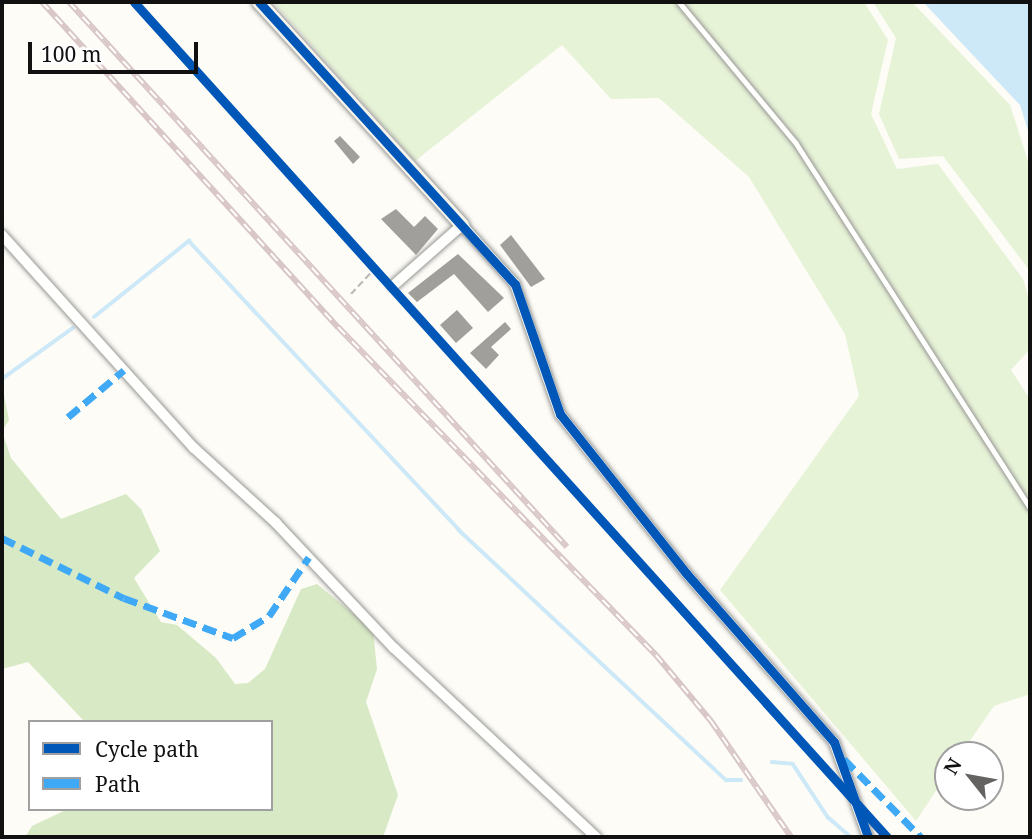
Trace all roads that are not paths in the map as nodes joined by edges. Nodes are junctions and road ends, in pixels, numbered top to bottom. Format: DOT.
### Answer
graph roads {
  1 [pos="259,2"];
  2 [pos="679,2"];
  3 [pos="462,225"];
  4 [pos="2,235"];
  5 [pos="394,285"];
  6 [pos="1030,507"];
  7 [pos="596,837"];
  8 [pos="868,837"];
  1 -- 3 [label="street"];
  2 -- 6 [label="lane"];
  3 -- 5 [label="street"];
  3 -- 8 [label="street"];
  4 -- 7 [label="street"];
}
